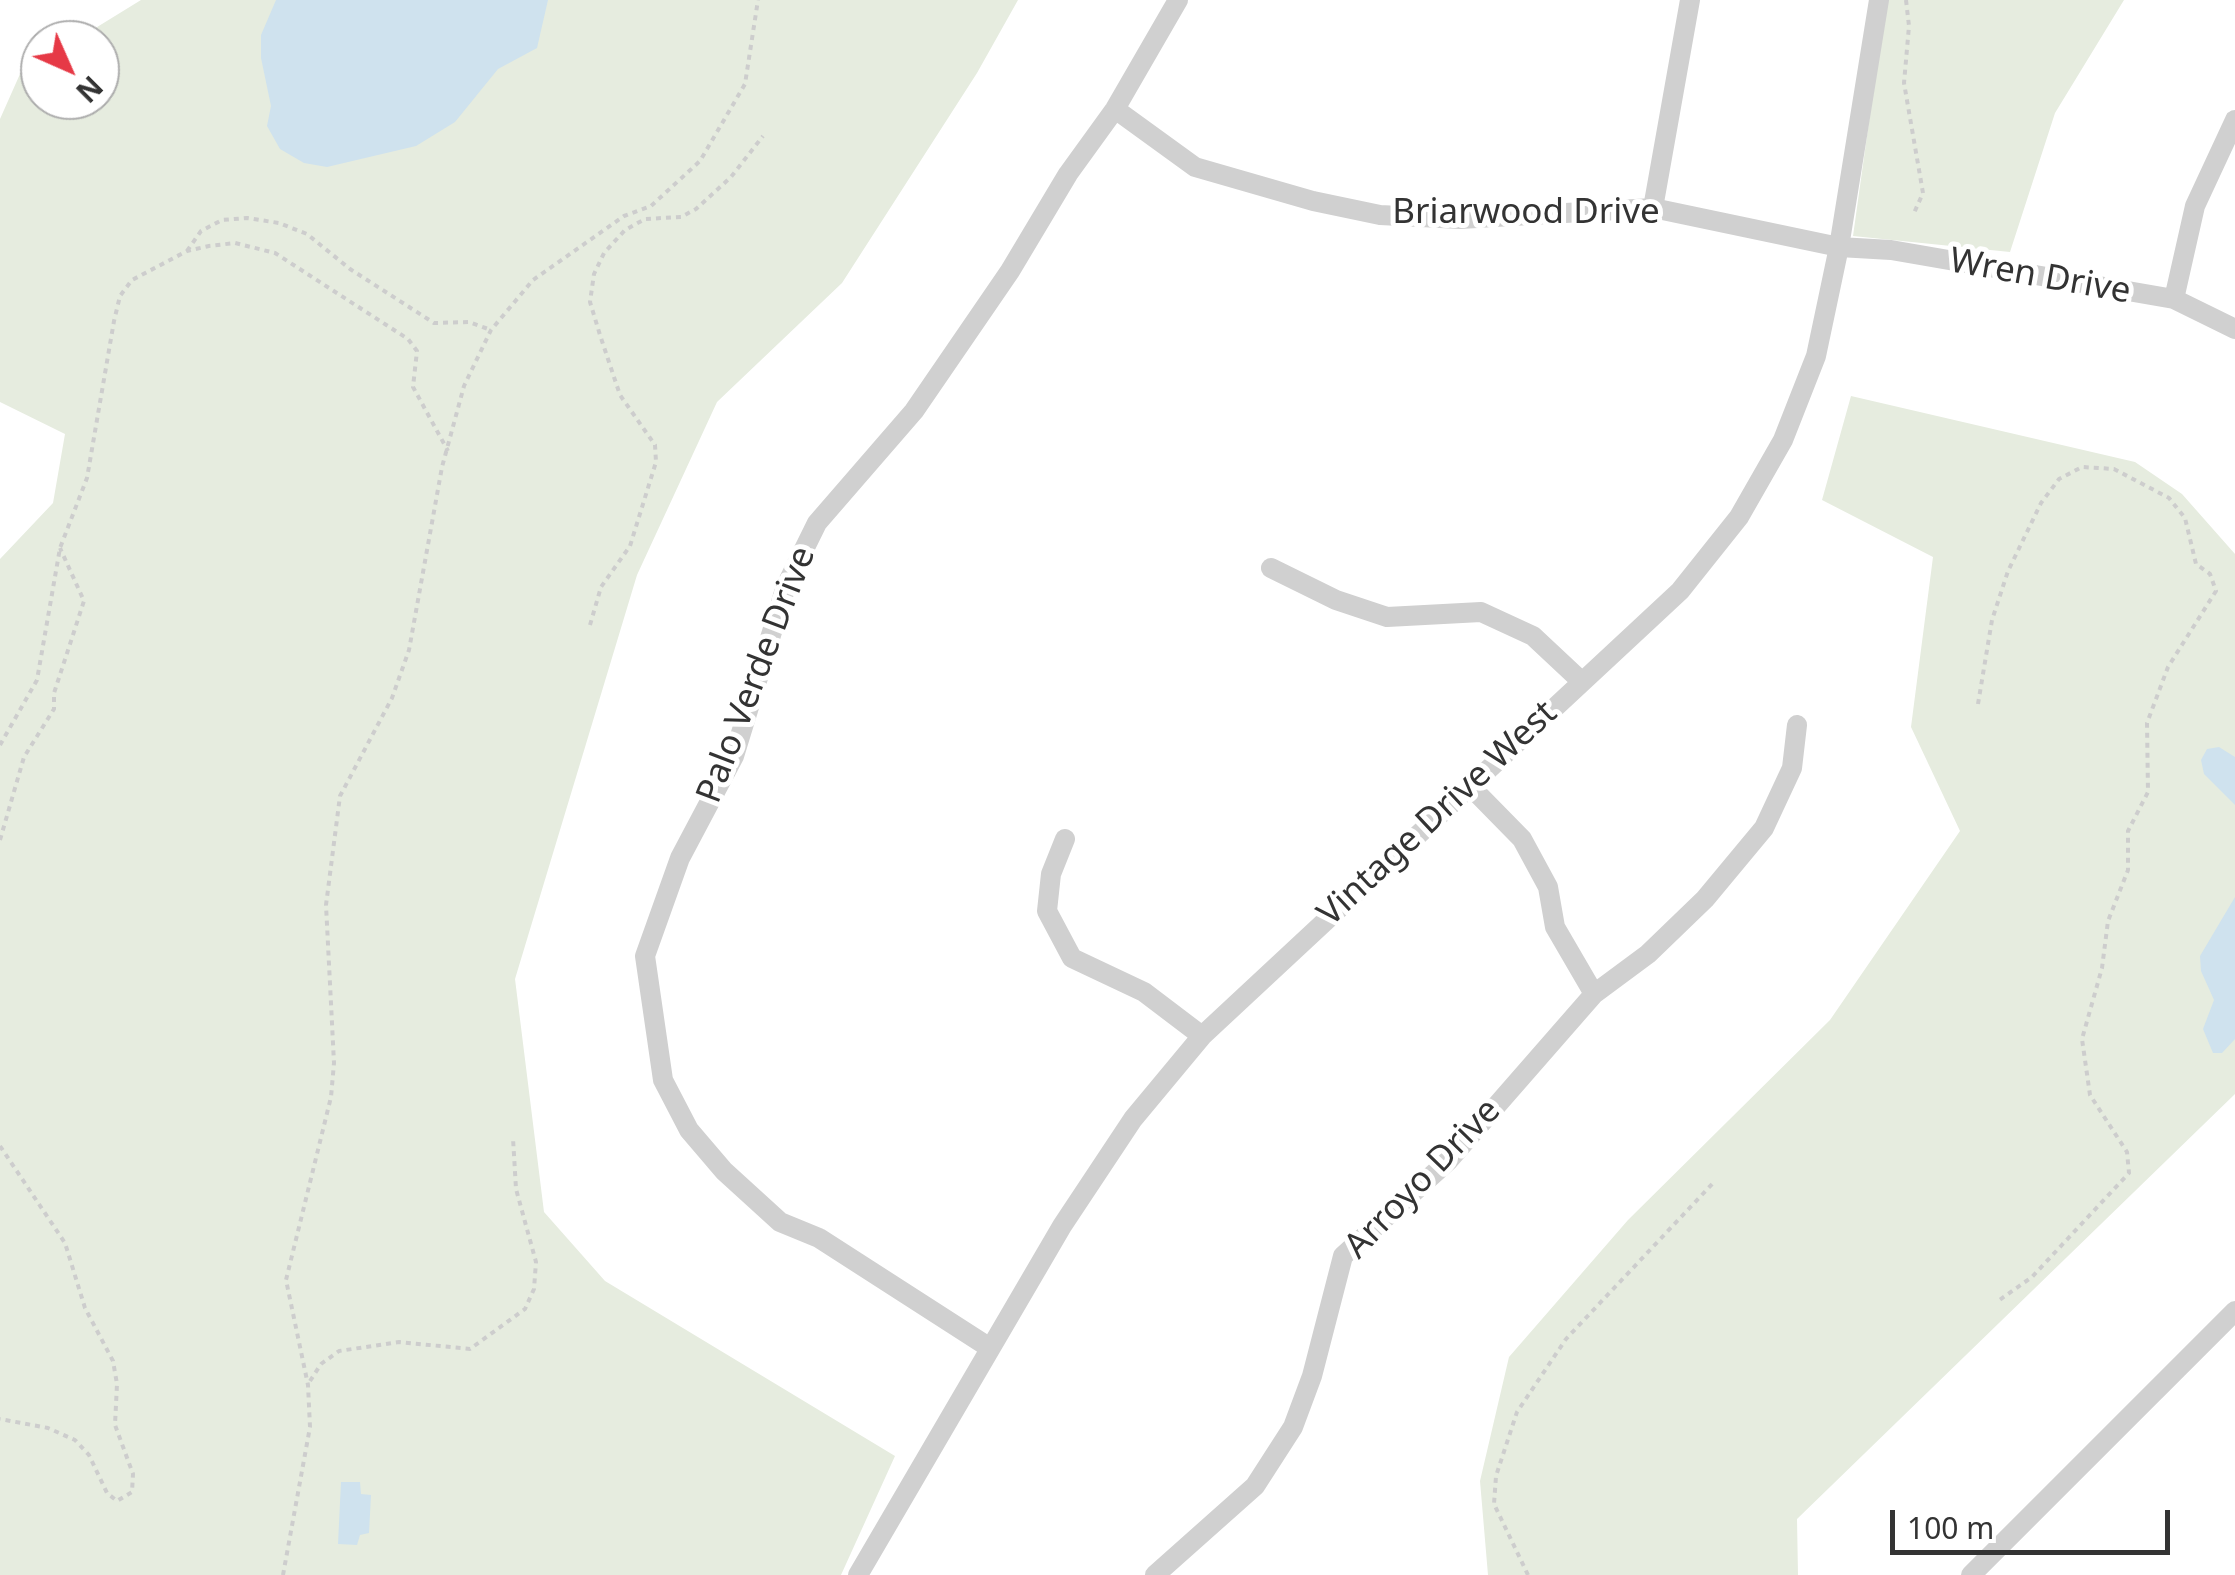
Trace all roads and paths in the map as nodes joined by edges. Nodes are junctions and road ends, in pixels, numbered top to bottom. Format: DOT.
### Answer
graph roads {
  1 [pos="758,0"];
  2 [pos="1178,0"];
  3 [pos="1690,0"];
  4 [pos="1879,0"];
  5 [pos="1906,0"];
  6 [pos="1116,109"];
  7 [pos="2235,120"];
  8 [pos="763,136"];
  9 [pos="1653,208"];
  10 [pos="1914,212"];
  11 [pos="1839,246"];
  12 [pos="187,251"];
  13 [pos="2174,299"];
  14 [pos="2235,329"];
  15 [pos="490,330"];
  16 [pos="448,451"];
  17 [pos="60,548"];
  18 [pos="1271,568"];
  19 [pos="590,625"];
  20 [pos="1580,680"];
  21 [pos="1978,704"];
  22 [pos="1797,724"];
  23 [pos="0,745"];
  24 [pos="1470,786"];
  25 [pos="1066,839"];
  26 [pos="0,840"];
  27 [pos="1594,994"];
  28 [pos="1202,1036"];
  29 [pos="513,1138"];
  30 [pos="0,1146"];
  31 [pos="1715,1182"];
  32 [pos="1998,1300"];
  33 [pos="2235,1310"];
  34 [pos="990,1348"];
  35 [pos="308,1384"];
  36 [pos="0,1420"];
  37 [pos="282,1575"];
  38 [pos="858,1575"];
  39 [pos="1155,1575"];
  40 [pos="1528,1575"];
  41 [pos="1971,1575"];
  1 -- 15 [label="path"];
  2 -- 6 [label="street, Palo Verde Drive"];
  3 -- 9 [label="street"];
  4 -- 11 [label="street, Vintage Drive West"];
  5 -- 10 [label="path"];
  6 -- 9 [label="street, Briarwood Drive"];
  6 -- 34 [label="street, Palo Verde Drive"];
  7 -- 13 [label="street"];
  8 -- 19 [label="path"];
  9 -- 11 [label="street, Briarwood Drive"];
  11 -- 13 [label="street, Wren Drive"];
  11 -- 20 [label="street, Vintage Drive West"];
  12 -- 15 [label="path"];
  12 -- 16 [label="path"];
  12 -- 17 [label="path"];
  13 -- 14 [label="street, Wren Drive"];
  15 -- 16 [label="path"];
  16 -- 35 [label="path"];
  17 -- 23 [label="path"];
  17 -- 26 [label="path"];
  18 -- 20 [label="street"];
  20 -- 24 [label="street, Vintage Drive West"];
  21 -- 32 [label="path"];
  22 -- 27 [label="street, Arroyo Drive"];
  24 -- 27 [label="street"];
  24 -- 28 [label="street, Vintage Drive West"];
  25 -- 28 [label="street"];
  27 -- 39 [label="street, Arroyo Drive"];
  28 -- 34 [label="street, Vintage Drive West"];
  29 -- 35 [label="path"];
  30 -- 36 [label="path"];
  31 -- 40 [label="path"];
  33 -- 41 [label="street"];
  34 -- 38 [label="street, Vintage Drive West"];
  35 -- 37 [label="path"];
}
